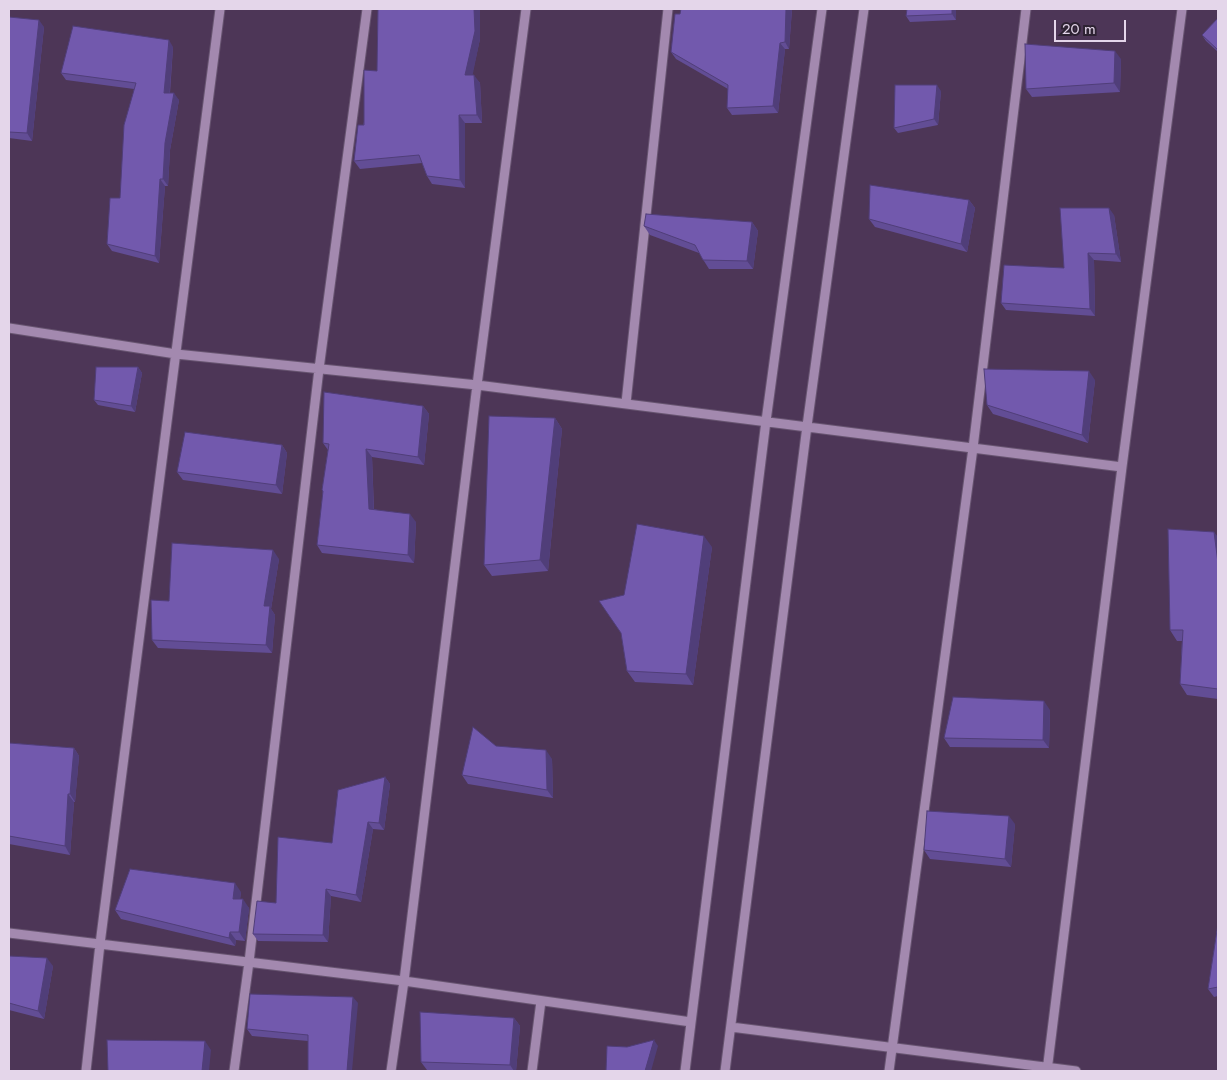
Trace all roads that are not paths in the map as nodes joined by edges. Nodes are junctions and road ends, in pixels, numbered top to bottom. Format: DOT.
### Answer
graph roads {
  1 [pos="220,9"];
  2 [pos="368,9"];
  3 [pos="526,9"];
  4 [pos="668,9"];
  5 [pos="822,9"];
  6 [pos="864,9"];
  7 [pos="1026,9"];
  8 [pos="1182,9"];
  9 [pos="9,328"];
  10 [pos="176,354"];
  11 [pos="319,369"];
  12 [pos="477,385"];
  13 [pos="626,403"];
  14 [pos="766,421"];
  15 [pos="807,426"];
  16 [pos="973,448"];
  17 [pos="1122,467"];
  18 [pos="9,933"];
  19 [pos="100,944"];
  20 [pos="249,962"];
  21 [pos="404,981"];
  22 [pos="541,1001"];
  23 [pos="692,1022"];
  24 [pos="731,1027"];
  25 [pos="892,1048"];
  26 [pos="1047,1069"];
  27 [pos="86,1071"];
  28 [pos="234,1071"];
  29 [pos="392,1071"];
  30 [pos="532,1071"];
  31 [pos="685,1071"];
  32 [pos="725,1071"];
  33 [pos="889,1071"];
  34 [pos="1076,1071"];
  1 -- 10 [label="street"];
  2 -- 11 [label="street"];
  3 -- 12 [label="street"];
  4 -- 13 [label="street"];
  5 -- 14 [label="street"];
  6 -- 15 [label="street"];
  7 -- 16 [label="street"];
  8 -- 17 [label="street"];
  9 -- 10 [label="street"];
  10 -- 11 [label="street"];
  10 -- 19 [label="street"];
  11 -- 12 [label="street"];
  11 -- 20 [label="street"];
  12 -- 13 [label="street"];
  12 -- 21 [label="street"];
  13 -- 14 [label="street"];
  14 -- 15 [label="street"];
  14 -- 23 [label="street"];
  15 -- 16 [label="street"];
  15 -- 24 [label="street"];
  16 -- 17 [label="street"];
  16 -- 25 [label="street"];
  17 -- 26 [label="street"];
  18 -- 19 [label="street"];
  19 -- 20 [label="street"];
  19 -- 27 [label="street"];
  20 -- 21 [label="street"];
  20 -- 28 [label="street"];
  21 -- 22 [label="street"];
  21 -- 29 [label="street"];
  22 -- 23 [label="street"];
  22 -- 30 [label="street"];
  23 -- 31 [label="street"];
  24 -- 25 [label="street"];
  24 -- 32 [label="street"];
  25 -- 26 [label="street"];
  25 -- 33 [label="street"];
  26 -- 34 [label="street"];
}
